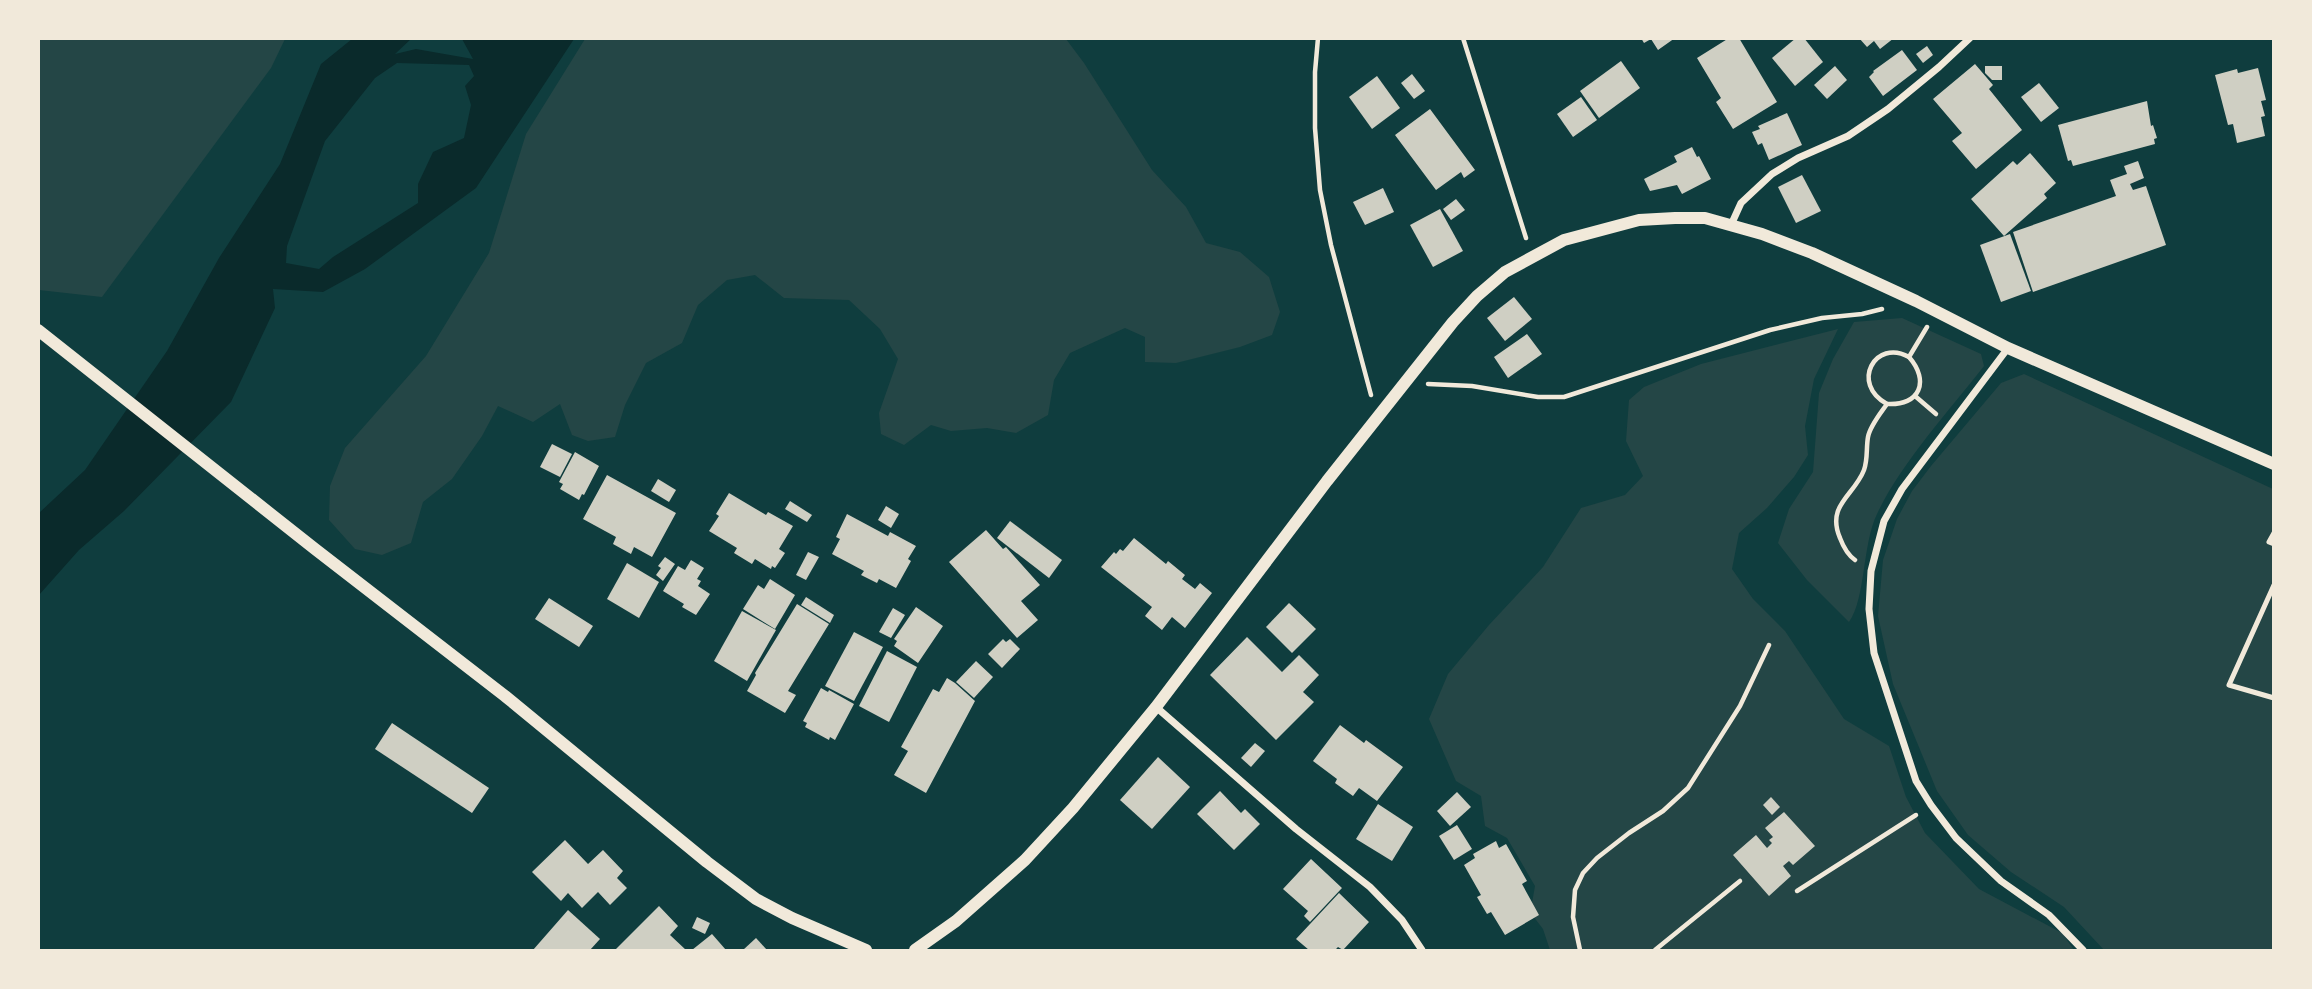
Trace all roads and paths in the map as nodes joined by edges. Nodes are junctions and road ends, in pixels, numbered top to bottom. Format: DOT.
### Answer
graph roads {
  1 [pos="1318,38"];
  2 [pos="1463,38"];
  3 [pos="1970,38"];
  4 [pos="1731,225"];
  5 [pos="1532,256"];
  6 [pos="1916,301"];
  7 [pos="1937,312"];
  8 [pos="38,330"];
  9 [pos="2008,348"];
  10 [pos="1909,358"];
  11 [pos="1405,383"];
  12 [pos="1915,396"];
  13 [pos="1887,404"];
  14 [pos="1378,417"];
  15 [pos="1950,426"];
  16 [pos="2273,464"];
  17 [pos="2273,533"];
  18 [pos="2273,544"];
  19 [pos="1871,571"];
  20 [pos="2273,584"];
  21 [pos="1769,645"];
  22 [pos="2273,698"];
  23 [pos="1156,707"];
  24 [pos="1931,806"];
  25 [pos="1740,881"];
  26 [pos="1797,891"];
  27 [pos="866,950"];
  28 [pos="915,950"];
  29 [pos="1422,950"];
  30 [pos="1580,950"];
  31 [pos="1655,950"];
  32 [pos="2083,950"];
  1 -- 14 [label="path"];
  2 -- 5 [label="path"];
  3 -- 4 [label="street"];
  4 -- 5 [label="street"];
  4 -- 6 [label="street"];
  5 -- 11 [label="street"];
  6 -- 7 [label="street"];
  6 -- 11 [label="path"];
  7 -- 9 [label="street"];
  7 -- 10 [label="path"];
  8 -- 27 [label="street"];
  9 -- 15 [label="street"];
  9 -- 16 [label="street"];
  10 -- 12 [label="path"];
  10 -- 13 [label="path"];
  11 -- 14 [label="street"];
  12 -- 13 [label="path"];
  12 -- 15 [label="path"];
  13 -- 19 [label="path"];
  14 -- 23 [label="street"];
  15 -- 19 [label="street"];
  17 -- 18 [label="lane"];
  19 -- 24 [label="street"];
  20 -- 22 [label="lane"];
  21 -- 30 [label="path"];
  23 -- 28 [label="street"];
  23 -- 29 [label="street"];
  24 -- 26 [label="path"];
  24 -- 32 [label="street"];
  25 -- 31 [label="path"];
}
